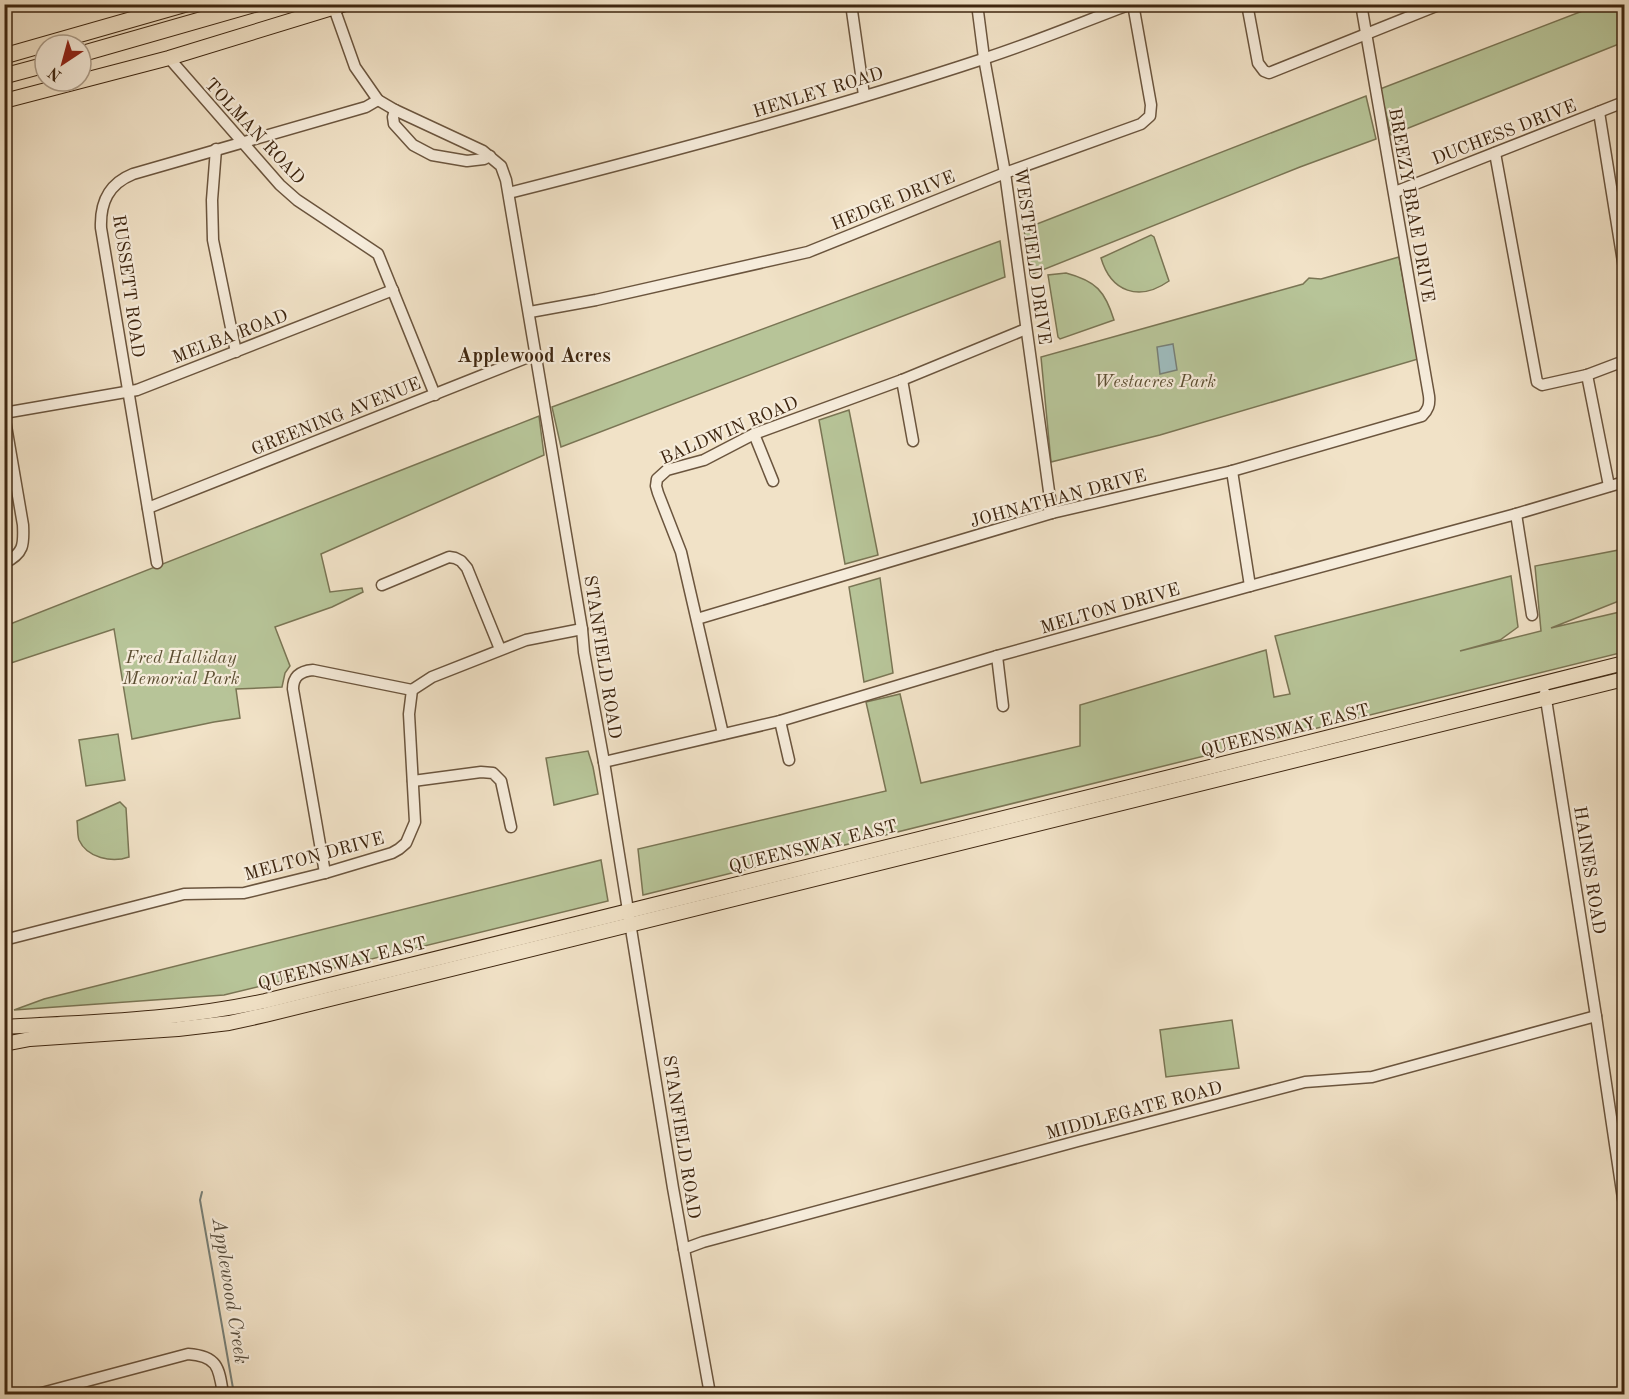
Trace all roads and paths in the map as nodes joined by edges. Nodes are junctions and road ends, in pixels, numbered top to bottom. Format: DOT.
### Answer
graph roads {
  1 [pos="186,4"];
  2 [pos="255,4"];
  3 [pos="851,4"];
  4 [pos="977,4"];
  5 [pos="1132,4"];
  6 [pos="1247,4"];
  7 [pos="1361,4"];
  8 [pos="1441,4"];
  9 [pos="339,6"];
  10 [pos="1366,34"];
  11 [pos="93,51"];
  12 [pos="4,56"];
  13 [pos="168,58"];
  14 [pos="984,58"];
  15 [pos="33,68"];
  16 [pos="4,76"];
  17 [pos="864,95"];
  18 [pos="378,100"];
  19 [pos="4,101"];
  20 [pos="1624,102"];
  21 [pos="395,110"];
  22 [pos="1599,112"];
  23 [pos="242,142"];
  24 [pos="216,149"];
  25 [pos="1496,153"];
  26 [pos="490,156"];
  27 [pos="1005,173"];
  28 [pos="1395,192"];
  29 [pos="509,193"];
  30 [pos="1624,268"];
  31 [pos="393,290"];
  32 [pos="530,312"];
  33 [pos="1026,329"];
  34 [pos="236,352"];
  35 [pos="536,354"];
  36 [pos="1624,361"];
  37 [pos="1587,375"];
  38 [pos="902,380"];
  39 [pos="127,393"];
  40 [pos="435,395"];
  41 [pos="1428,410"];
  42 [pos="4,413"];
  43 [pos="754,434"];
  44 [pos="913,441"];
  45 [pos="1232,471"];
  46 [pos="773,481"];
  47 [pos="1624,482"];
  48 [pos="1609,486"];
  49 [pos="148,508"];
  50 [pos="1052,513"];
  51 [pos="1516,514"];
  52 [pos="4,563"];
  53 [pos="157,563"];
  54 [pos="382,585"];
  55 [pos="1250,586"];
  56 [pos="1532,615"];
  57 [pos="697,619"];
  58 [pos="582,629"];
  59 [pos="500,649"];
  60 [pos="997,656"];
  61 [pos="1624,663"];
  62 [pos="1624,679"];
  63 [pos="1544,683"];
  64 [pos="412,690"];
  65 [pos="1546,699"];
  66 [pos="1003,706"];
  67 [pos="780,721"];
  68 [pos="723,734"];
  69 [pos="789,760"];
  70 [pos="604,762"];
  71 [pos="413,781"];
  72 [pos="510,827"];
  73 [pos="325,873"];
  74 [pos="629,917"];
  75 [pos="4,940"];
  76 [pos="1596,1016"];
  77 [pos="4,1027"];
  78 [pos="4,1044"];
  79 [pos="1624,1205"];
  80 [pos="684,1249"];
  81 [pos="38,1395"];
  82 [pos="224,1395"];
  83 [pos="710,1395"];
  1 -- 12 [label="highway"];
  2 -- 11 [label="highway"];
  3 -- 17 [label="street"];
  4 -- 14 [label="street, WESTFIELD DRIVE"];
  5 -- 14 [label="street, HENLEY ROAD"];
  5 -- 27 [label="street, HEDGE DRIVE"];
  6 -- 10 [label="street"];
  7 -- 10 [label="street, BREEZY BRAE DRIVE"];
  8 -- 10 [label="street"];
  9 -- 13 [label="main road"];
  9 -- 18 [label="street, STANFIELD ROAD"];
  10 -- 28 [label="street, BREEZY BRAE DRIVE"];
  13 -- 19 [label="main road"];
  13 -- 23 [label="street, TOLMAN ROAD"];
  14 -- 17 [label="street, HENLEY ROAD"];
  14 -- 27 [label="street, WESTFIELD DRIVE"];
  15 -- 16 [label="highway"];
  17 -- 29 [label="street, HENLEY ROAD"];
  18 -- 21 [label="street, STANFIELD ROAD"];
  18 -- 23 [label="street, RUSSETT ROAD"];
  20 -- 22 [label="street, DUCHESS DRIVE"];
  21 -- 26 [label="street, STANFIELD ROAD"];
  21 -- 26 [label="street"];
  22 -- 25 [label="street, DUCHESS DRIVE"];
  22 -- 30 [label="street"];
  23 -- 24 [label="street, RUSSETT ROAD"];
  23 -- 31 [label="street, TOLMAN ROAD"];
  24 -- 34 [label="street"];
  24 -- 39 [label="street, RUSSETT ROAD"];
  25 -- 28 [label="street, DUCHESS DRIVE"];
  25 -- 37 [label="street"];
  26 -- 29 [label="street, STANFIELD ROAD"];
  27 -- 32 [label="street, HEDGE DRIVE"];
  27 -- 33 [label="street, WESTFIELD DRIVE"];
  28 -- 41 [label="street, BREEZY BRAE DRIVE"];
  29 -- 32 [label="street, STANFIELD ROAD"];
  31 -- 34 [label="street, MELBA ROAD"];
  31 -- 40 [label="street, TOLMAN ROAD"];
  32 -- 35 [label="street, STANFIELD ROAD"];
  33 -- 38 [label="street, BALDWIN ROAD"];
  33 -- 50 [label="street, WESTFIELD DRIVE"];
  34 -- 39 [label="street, MELBA ROAD"];
  35 -- 40 [label="street, GREENING AVENUE"];
  35 -- 58 [label="street, STANFIELD ROAD"];
  36 -- 37 [label="street"];
  37 -- 48 [label="street"];
  38 -- 43 [label="street, BALDWIN ROAD"];
  38 -- 44 [label="street"];
  39 -- 42 [label="street, MELBA ROAD"];
  39 -- 49 [label="street, RUSSETT ROAD"];
  40 -- 49 [label="street, GREENING AVENUE"];
  41 -- 45 [label="street, JOHNATHAN DRIVE"];
  42 -- 52 [label="street"];
  43 -- 46 [label="street"];
  43 -- 57 [label="street, BALDWIN ROAD"];
  45 -- 50 [label="street, JOHNATHAN DRIVE"];
  45 -- 55 [label="street"];
  47 -- 48 [label="street, MELTON DRIVE"];
  48 -- 51 [label="street, MELTON DRIVE"];
  49 -- 53 [label="street, RUSSETT ROAD"];
  50 -- 57 [label="street, JOHNATHAN DRIVE"];
  51 -- 55 [label="street, MELTON DRIVE"];
  51 -- 56 [label="street"];
  54 -- 59 [label="street"];
  55 -- 60 [label="street, MELTON DRIVE"];
  57 -- 68 [label="street, BALDWIN ROAD"];
  58 -- 59 [label="street"];
  58 -- 70 [label="street, STANFIELD ROAD"];
  59 -- 64 [label="street"];
  60 -- 66 [label="street"];
  60 -- 67 [label="street, MELTON DRIVE"];
  61 -- 63 [label="main road, QUEENSWAY EAST"];
  62 -- 65 [label="main road, QUEENSWAY EAST"];
  63 -- 65 [label="street, HAINES ROAD"];
  63 -- 74 [label="main road, QUEENSWAY EAST"];
  64 -- 71 [label="street, MELTON DRIVE"];
  64 -- 73 [label="street"];
  65 -- 74 [label="main road, QUEENSWAY EAST"];
  65 -- 76 [label="street, HAINES ROAD"];
  67 -- 68 [label="street, MELTON DRIVE"];
  67 -- 69 [label="street"];
  68 -- 70 [label="street, MELTON DRIVE"];
  70 -- 74 [label="street, STANFIELD ROAD"];
  71 -- 72 [label="street"];
  71 -- 73 [label="street, MELTON DRIVE"];
  73 -- 75 [label="street, MELTON DRIVE"];
  74 -- 77 [label="main road, QUEENSWAY EAST"];
  74 -- 78 [label="main road, QUEENSWAY EAST"];
  74 -- 80 [label="street, STANFIELD ROAD"];
  76 -- 79 [label="street, HAINES ROAD"];
  76 -- 80 [label="street, MIDDLEGATE ROAD"];
  80 -- 83 [label="street, STANFIELD ROAD"];
  81 -- 82 [label="street"];
}
